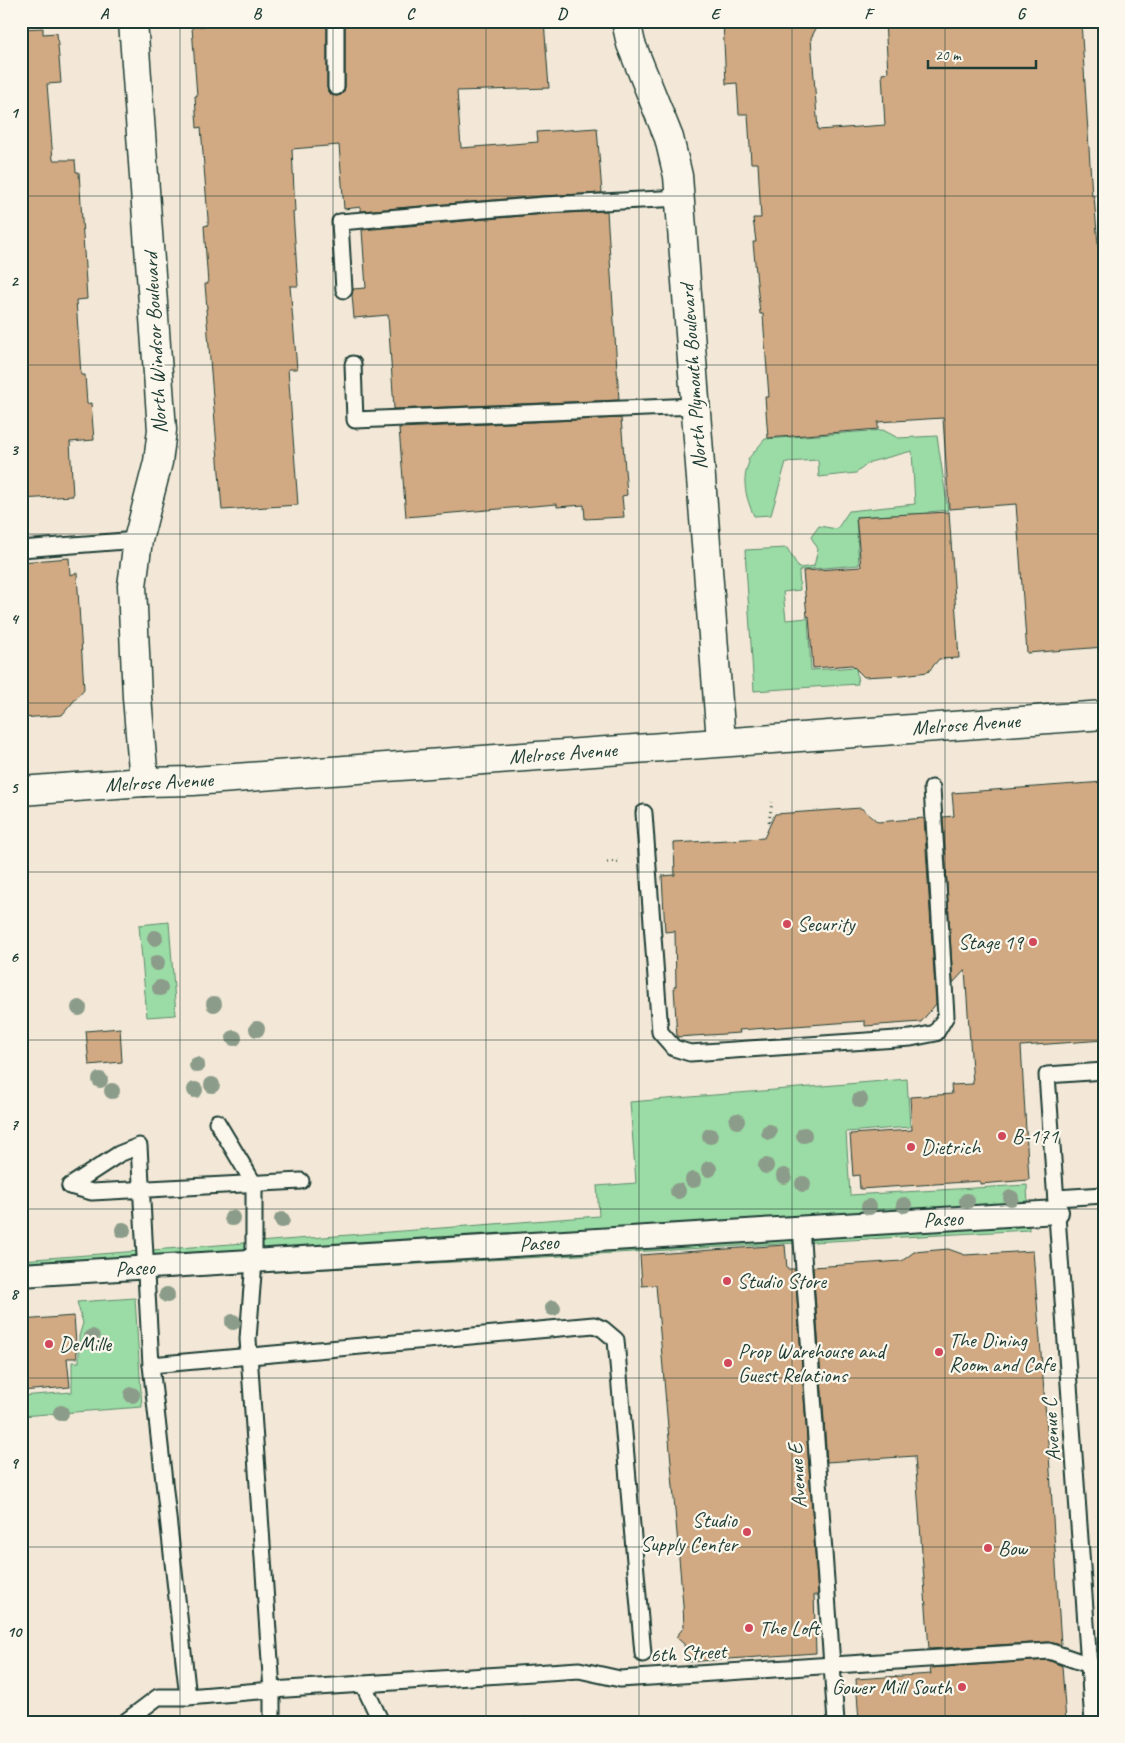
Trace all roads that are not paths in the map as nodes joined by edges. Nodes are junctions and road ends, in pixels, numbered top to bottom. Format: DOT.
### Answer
graph roads {
  1 [pos="134,21"];
  2 [pos="336,21"];
  3 [pos="626,21"];
  4 [pos="336,87"];
  5 [pos="680,198"];
  6 [pos="344,290"];
  7 [pos="353,364"];
  8 [pos="695,406"];
  9 [pos="138,540"];
  10 [pos="21,549"];
  11 [pos="1104,715"];
  12 [pos="721,742"];
  13 [pos="144,782"];
  14 [pos="932,788"];
  15 [pos="21,791"];
  16 [pos="644,814"];
  17 [pos="1104,1071"];
  18 [pos="217,1122"];
  19 [pos="301,1181"];
  20 [pos="254,1184"];
  21 [pos="142,1190"];
  22 [pos="1104,1195"];
  23 [pos="1057,1205"];
  24 [pos="801,1227"];
  25 [pos="254,1261"];
  26 [pos="146,1268"];
  27 [pos="21,1275"];
  28 [pos="248,1356"];
  29 [pos="151,1365"];
  30 [pos="643,1654"];
  31 [pos="1089,1665"];
  32 [pos="832,1666"];
  33 [pos="1104,1670"];
  34 [pos="363,1684"];
  35 [pos="272,1690"];
  36 [pos="188,1697"];
  37 [pos="125,1722"];
  38 [pos="272,1722"];
  39 [pos="381,1722"];
  40 [pos="836,1722"];
  41 [pos="1093,1722"];
  1 -- 9 [label="street, North Windsor Boulevard"];
  2 -- 4 [label="lane"];
  3 -- 5 [label="street, North Plymouth Boulevard"];
  5 -- 6 [label="lane"];
  5 -- 8 [label="street, North Plymouth Boulevard"];
  7 -- 8 [label="lane"];
  8 -- 12 [label="street, North Plymouth Boulevard"];
  9 -- 10 [label="lane"];
  9 -- 13 [label="street, North Windsor Boulevard"];
  11 -- 12 [label="street, Melrose Avenue"];
  12 -- 13 [label="street, Melrose Avenue"];
  13 -- 15 [label="street, Melrose Avenue"];
  14 -- 16 [label="lane"];
  17 -- 23 [label="lane, Avenue C"];
  18 -- 20 [label="lane"];
  19 -- 20 [label="lane"];
  20 -- 21 [label="lane"];
  20 -- 25 [label="lane"];
  21 -- 21 [label="lane"];
  21 -- 26 [label="lane"];
  22 -- 23 [label="lane"];
  23 -- 24 [label="street, Paseo"];
  23 -- 31 [label="lane, Avenue C"];
  24 -- 25 [label="street, Paseo"];
  24 -- 32 [label="lane, Avenue E"];
  25 -- 26 [label="street, Paseo"];
  25 -- 28 [label="lane"];
  26 -- 27 [label="street, Paseo"];
  26 -- 29 [label="lane"];
  28 -- 29 [label="lane"];
  28 -- 30 [label="lane"];
  28 -- 35 [label="lane"];
  29 -- 36 [label="lane"];
  31 -- 32 [label="lane, 6th Street"];
  31 -- 33 [label="lane, 6th Street"];
  31 -- 41 [label="lane, Avenue C"];
  32 -- 34 [label="lane, 6th Street"];
  32 -- 40 [label="lane, Avenue E"];
  34 -- 35 [label="lane, 6th Street"];
  34 -- 39 [label="lane"];
  35 -- 36 [label="lane, 6th Street"];
  35 -- 38 [label="lane"];
  36 -- 37 [label="lane"];
}
